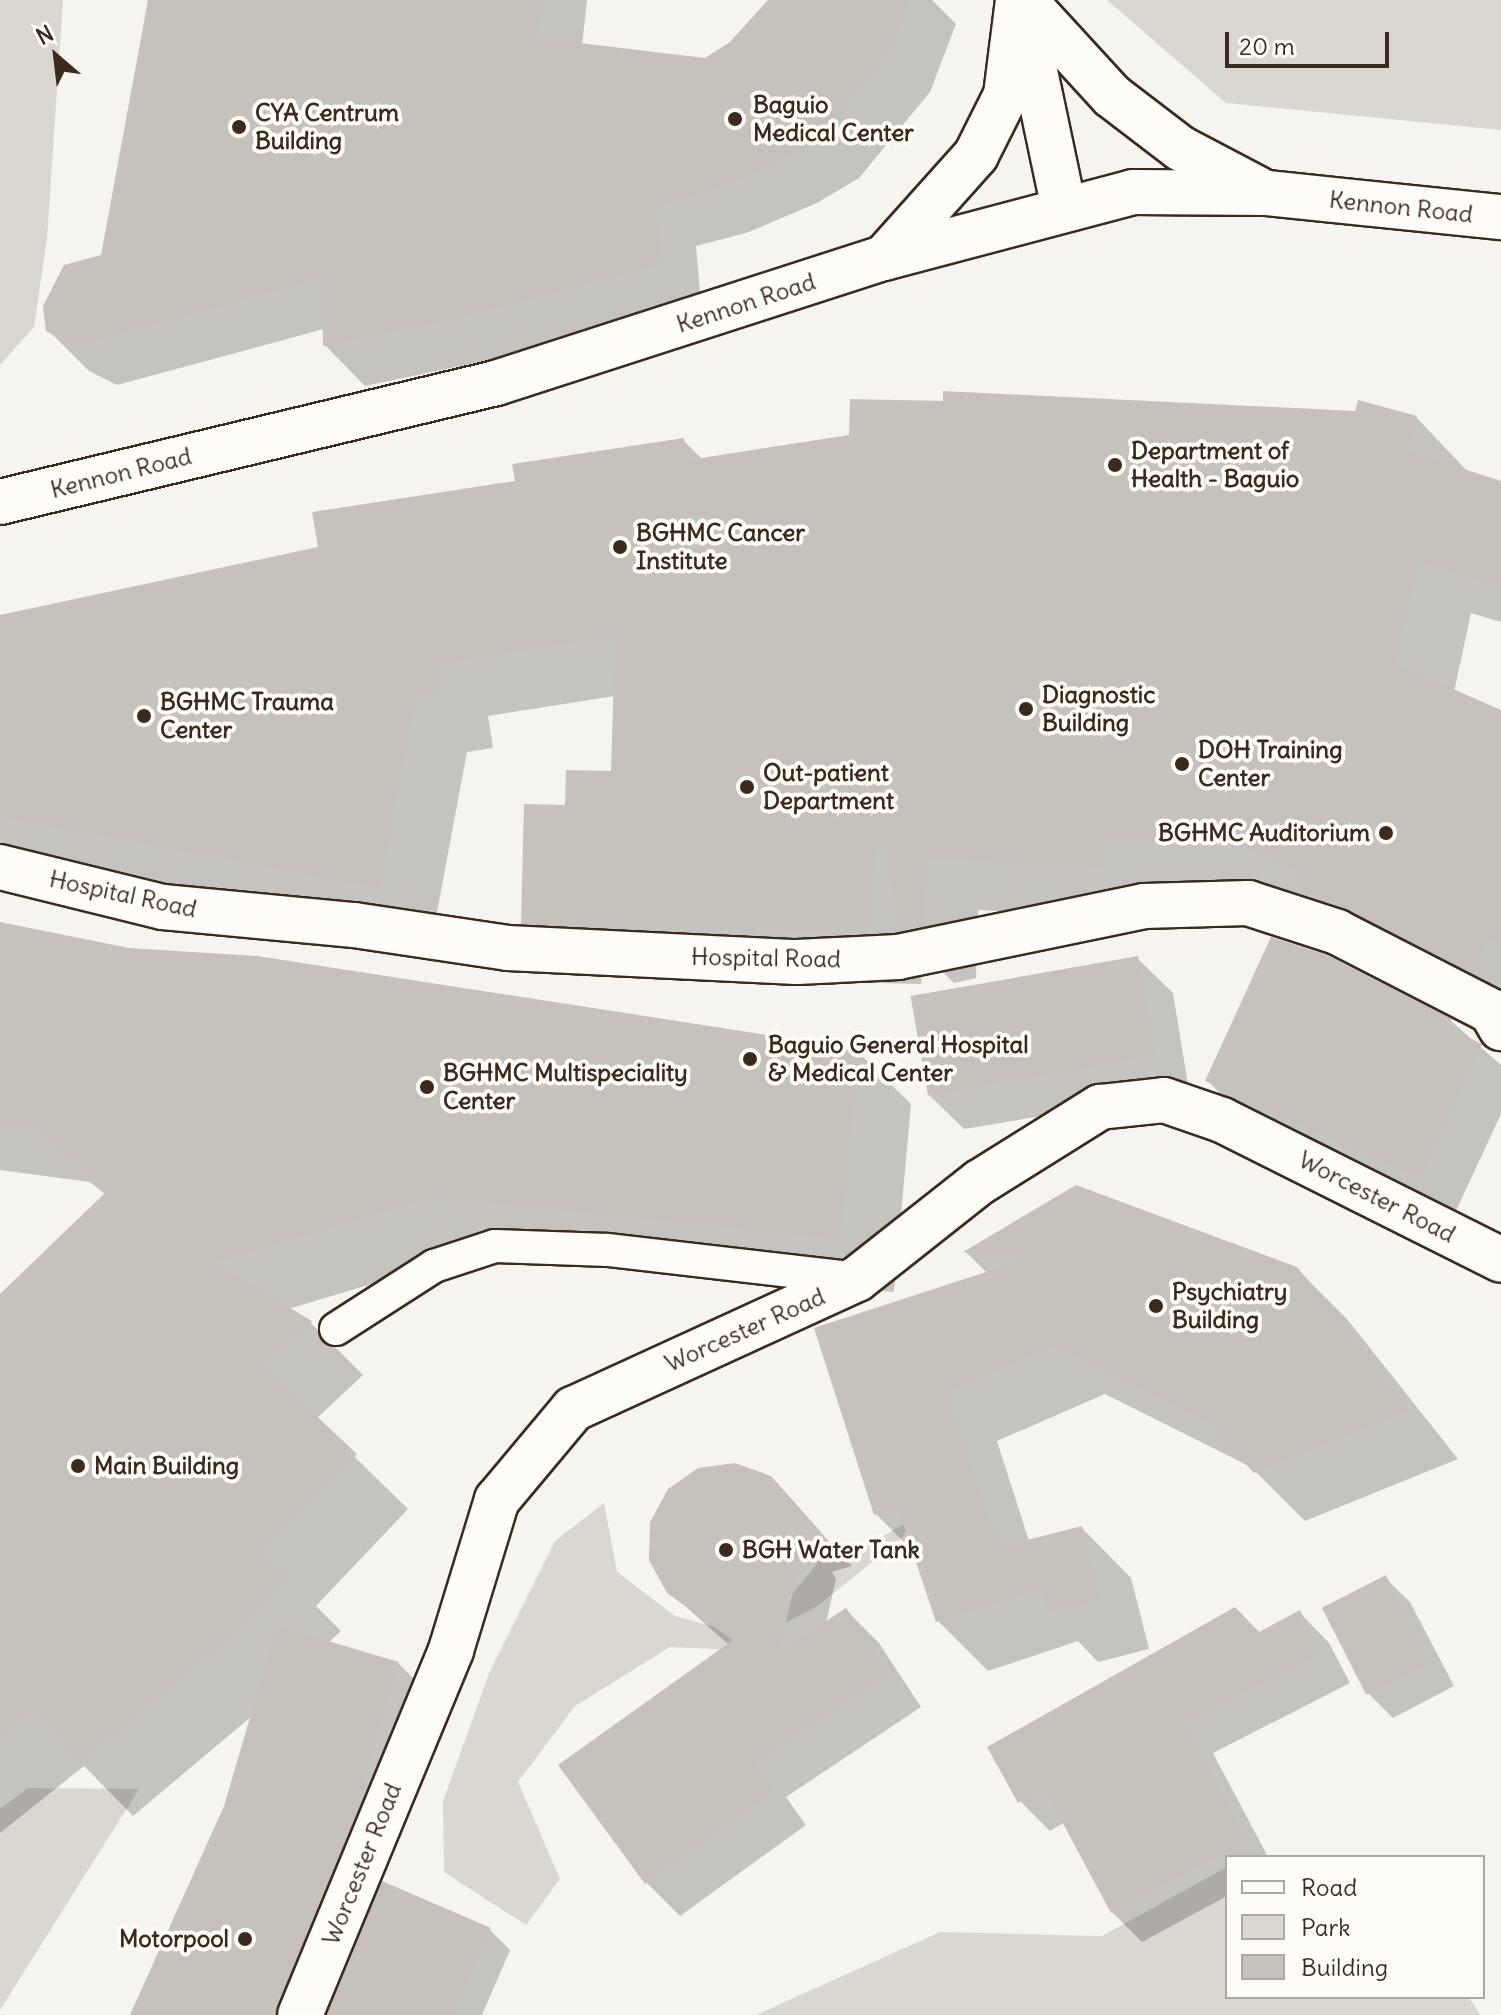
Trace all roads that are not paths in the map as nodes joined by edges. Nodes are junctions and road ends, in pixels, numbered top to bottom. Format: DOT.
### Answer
graph roads {
  1 [pos="1021,0"];
  2 [pos="1267,193"];
  3 [pos="1064,208"];
  4 [pos="1501,217"];
  5 [pos="884,258"];
  6 [pos="0,502"];
  7 [pos="0,867"];
  8 [pos="1501,1028"];
  9 [pos="1501,1260"];
  10 [pos="857,1279"];
  11 [pos="336,1329"];
  12 [pos="300,2015"];
  1 -- 2 [label="main road"];
  1 -- 3 [label="main road"];
  1 -- 5 [label="main road"];
  2 -- 3 [label="main road, Kennon Road"];
  2 -- 4 [label="main road, Kennon Road"];
  3 -- 5 [label="main road, Kennon Road"];
  5 -- 6 [label="main road, Kennon Road"];
  7 -- 8 [label="main road, Hospital Road"];
  9 -- 10 [label="main road, Worcester Road"];
  10 -- 11 [label="lane"];
  10 -- 12 [label="main road, Worcester Road"];
}
